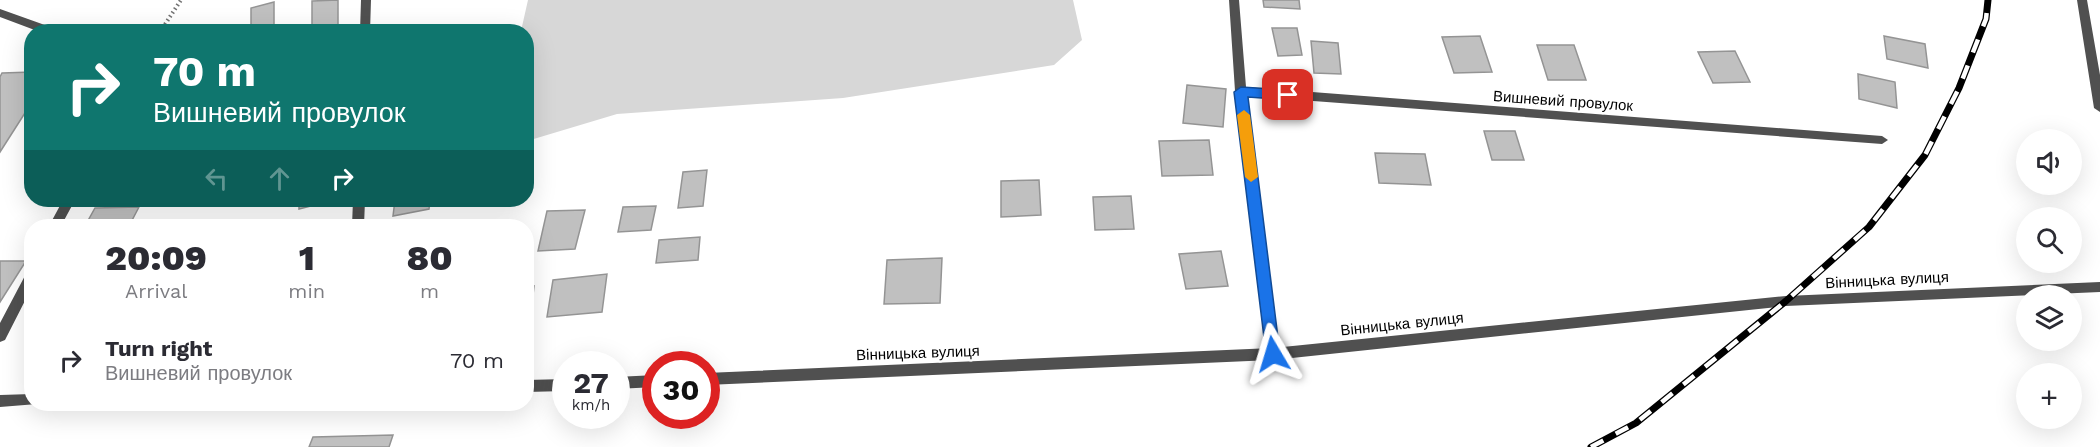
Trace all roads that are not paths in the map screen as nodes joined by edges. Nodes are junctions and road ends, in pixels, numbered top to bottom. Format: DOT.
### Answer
graph roads {
  1 [pos="366,0"];
  2 [pos="1234,0"];
  3 [pos="2082,0"];
  4 [pos="0,13"];
  5 [pos="30,24"];
  6 [pos="365,24"];
  7 [pos="1241,92"];
  8 [pos="2100,108"];
  9 [pos="1882,140"];
  10 [pos="2100,287"];
  11 [pos="24,290"];
  12 [pos="0,336"];
  13 [pos="1273,354"];
  14 [pos="720,378"];
  15 [pos="552,385"];
  16 [pos="534,386"];
  17 [pos="24,400"];
  18 [pos="0,401"];
  1 -- 6 [label="street"];
  2 -- 7 [label="street"];
  3 -- 8 [label="street"];
  4 -- 5 [label="street"];
  7 -- 9 [label="street, Вишневий провулок"];
  7 -- 13 [label="street"];
  10 -- 13 [label="street, Вінницька вулиця"];
  11 -- 12 [label="street"];
  13 -- 14 [label="street, Вінницька вулиця"];
  15 -- 16 [label="street"];
  17 -- 18 [label="street"];
}
